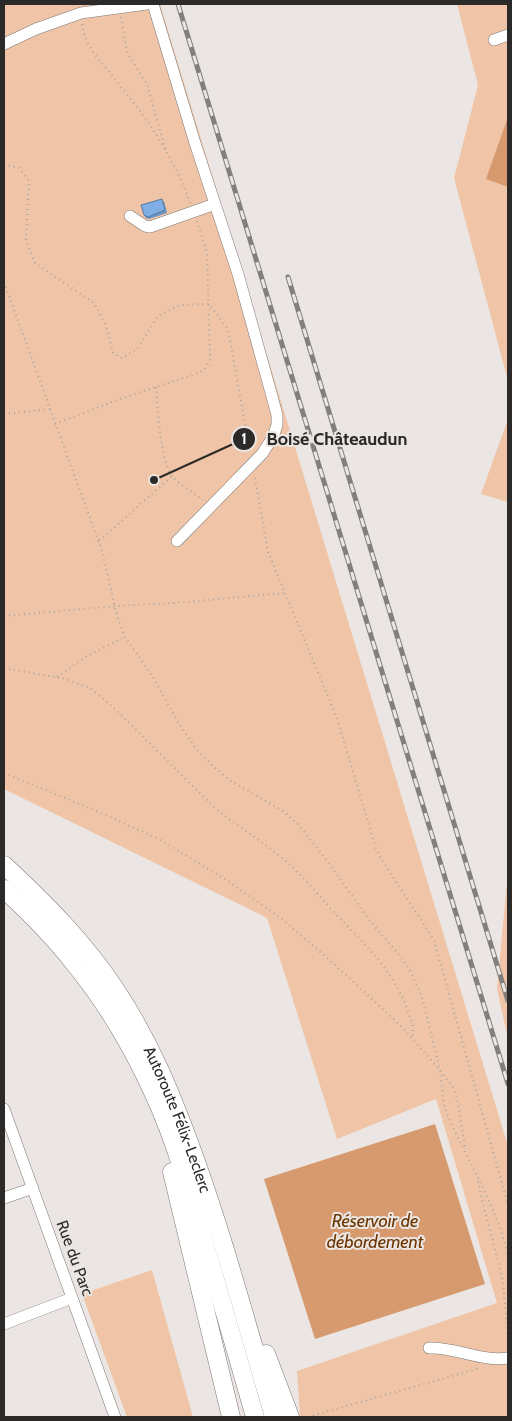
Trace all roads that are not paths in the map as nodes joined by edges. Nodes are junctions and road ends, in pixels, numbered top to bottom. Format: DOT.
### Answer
graph roads {
  1 [pos="147,4"];
  2 [pos="153,4"];
  3 [pos="508,35"];
  4 [pos="494,40"];
  5 [pos="4,44"];
  6 [pos="215,204"];
  7 [pos="130,216"];
  8 [pos="177,540"];
  9 [pos="4,865"];
  10 [pos="4,888"];
  11 [pos="152,1089"];
  12 [pos="4,1109"];
  13 [pos="33,1188"];
  14 [pos="4,1198"];
  15 [pos="213,1210"];
  16 [pos="72,1298"];
  17 [pos="4,1324"];
  18 [pos="428,1348"];
  19 [pos="508,1358"];
  20 [pos="115,1417"];
  21 [pos="232,1417"];
  22 [pos="255,1417"];
  23 [pos="274,1417"];
  24 [pos="290,1417"];
  1 -- 5 [label="street"];
  2 -- 6 [label="street"];
  3 -- 4 [label="street"];
  6 -- 7 [label="street"];
  6 -- 8 [label="street"];
  9 -- 15 [label="highway, Autoroute Félix-Leclerc"];
  10 -- 11 [label="highway, Autoroute Félix-Leclerc"];
  11 -- 21 [label="highway"];
  11 -- 22 [label="highway, Autoroute Félix-Leclerc"];
  12 -- 13 [label="street, Rue du Parc"];
  13 -- 14 [label="street"];
  13 -- 16 [label="street, Rue du Parc"];
  15 -- 23 [label="highway, Autoroute Félix-Leclerc"];
  15 -- 24 [label="highway"];
  16 -- 17 [label="street"];
  16 -- 20 [label="street, Rue du Parc"];
  18 -- 19 [label="street"];
}
